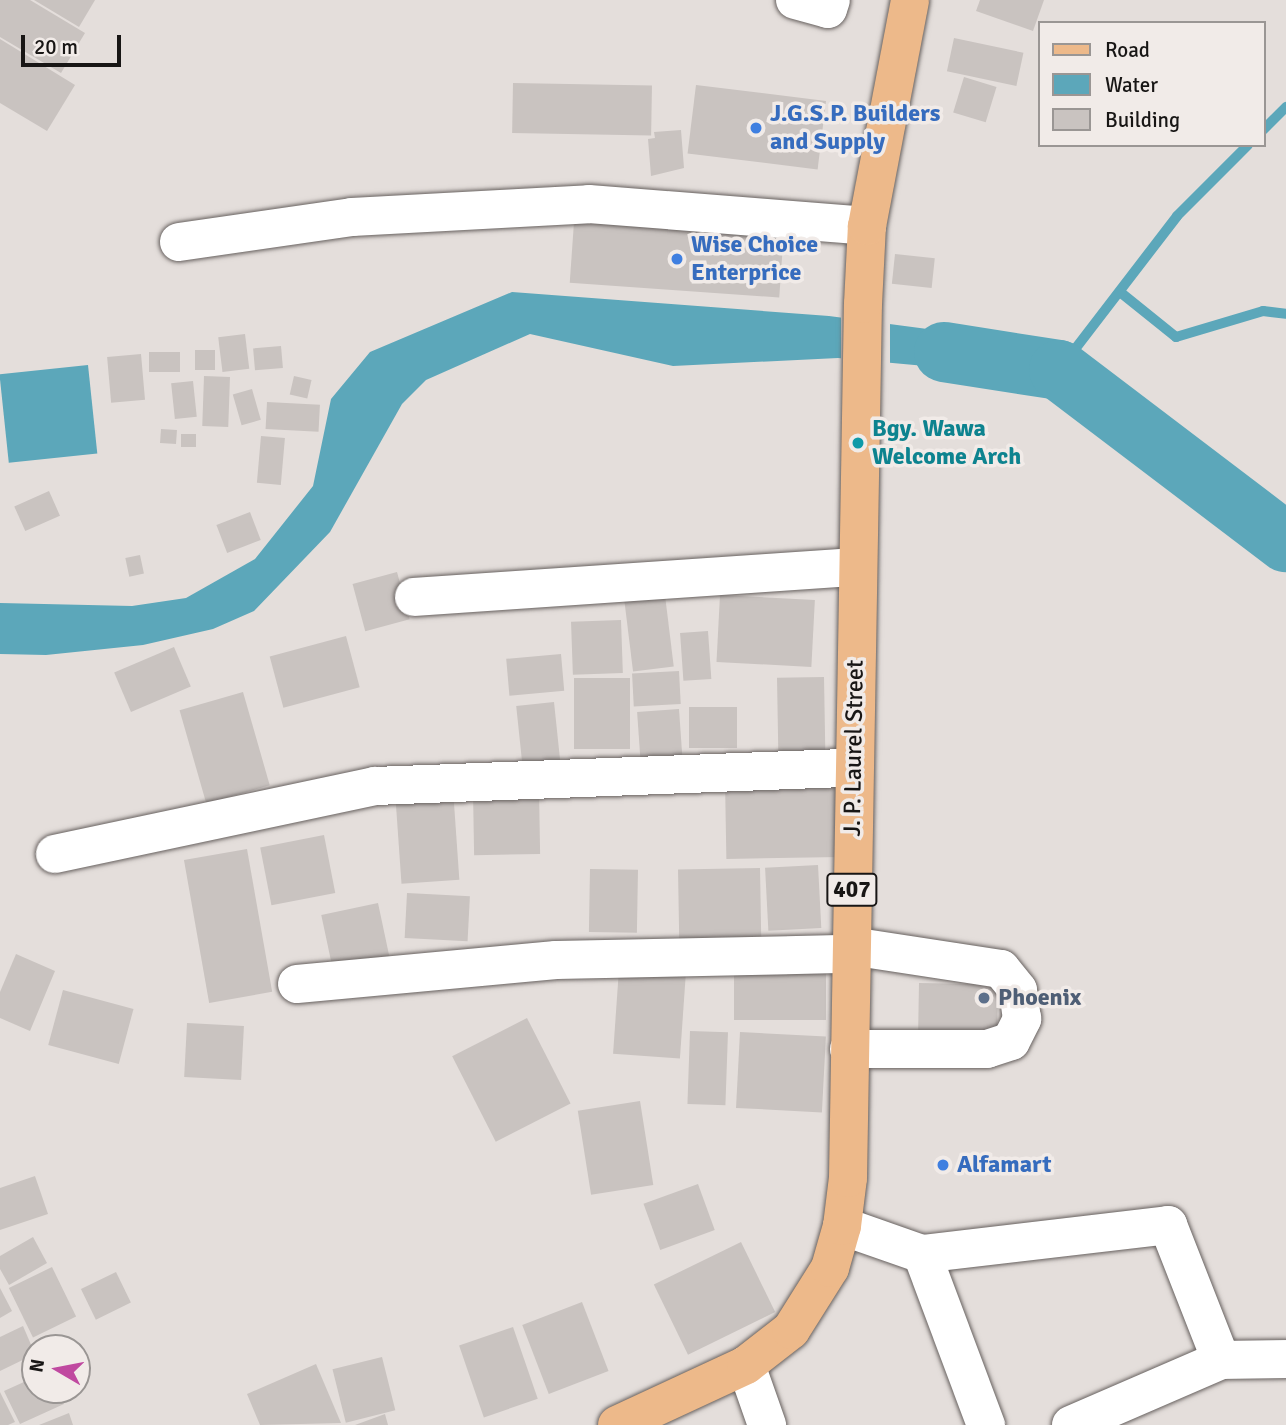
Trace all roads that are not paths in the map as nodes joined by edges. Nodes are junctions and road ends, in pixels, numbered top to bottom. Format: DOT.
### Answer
graph roads {
  1 [pos="795,0"];
  2 [pos="831,0"];
  3 [pos="910,0"];
  4 [pos="867,226"];
  5 [pos="179,242"];
  6 [pos="855,567"];
  7 [pos="414,597"];
  8 [pos="854,768"];
  9 [pos="55,854"];
  10 [pos="851,950"];
  11 [pos="297,984"];
  12 [pos="849,1049"];
  13 [pos="842,1226"];
  14 [pos="922,1254"];
  15 [pos="1286,1359"];
  16 [pos="1220,1360"];
  17 [pos="746,1365"];
  18 [pos="617,1425"];
  19 [pos="767,1425"];
  20 [pos="986,1425"];
  21 [pos="1071,1425"];
  1 -- 2 [label="street"];
  3 -- 4 [label="main road, J. P. Laurel Street / 407"];
  4 -- 5 [label="street"];
  4 -- 6 [label="main road, J. P. Laurel Street / 407"];
  6 -- 7 [label="street"];
  6 -- 8 [label="main road, J. P. Laurel Street / 407"];
  8 -- 9 [label="street"];
  8 -- 10 [label="main road, J. P. Laurel Street / 407"];
  10 -- 11 [label="street"];
  10 -- 12 [label="main road, J. P. Laurel Street / 407"];
  10 -- 12 [label="street"];
  12 -- 13 [label="main road, J. P. Laurel Street / 407"];
  13 -- 14 [label="street"];
  13 -- 17 [label="main road, J. P. Laurel Street / 407"];
  14 -- 16 [label="street"];
  14 -- 20 [label="street"];
  15 -- 16 [label="street"];
  16 -- 21 [label="street"];
  17 -- 18 [label="main road, J. P. Laurel Street / 407"];
  17 -- 19 [label="street"];
}
